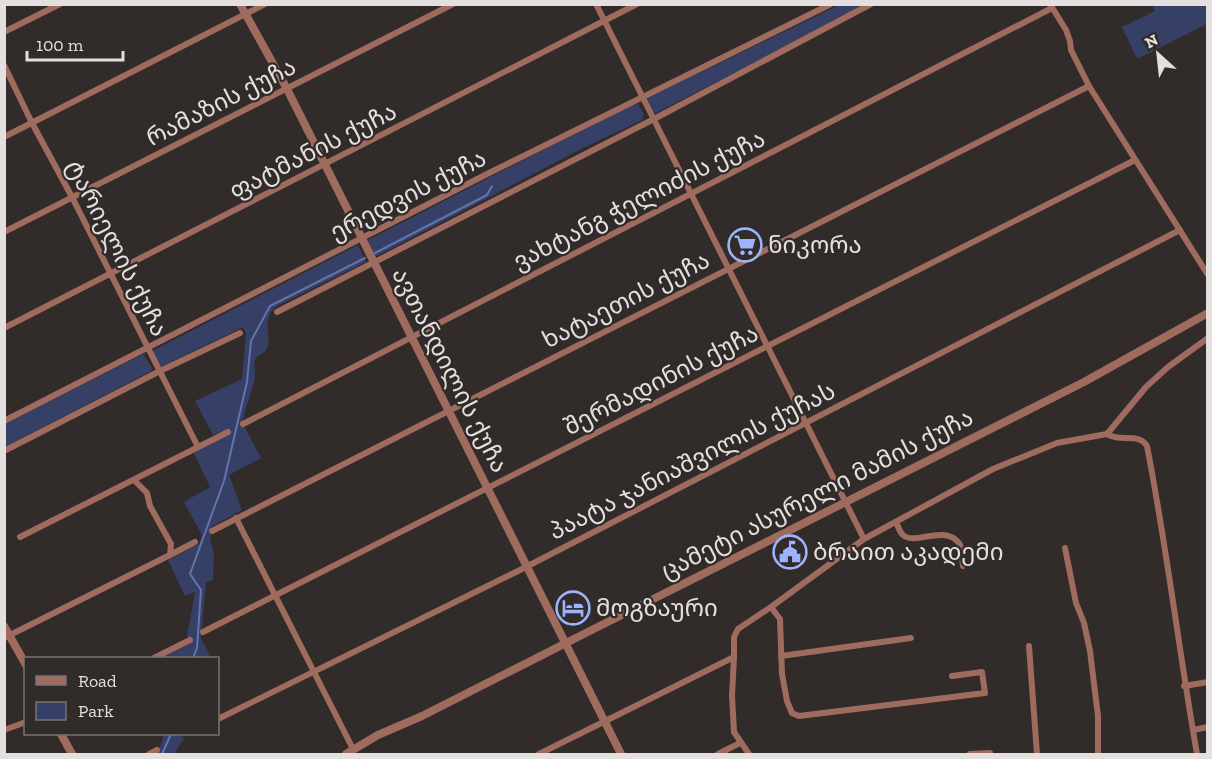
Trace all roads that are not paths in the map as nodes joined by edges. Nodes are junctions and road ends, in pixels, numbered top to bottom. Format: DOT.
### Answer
graph roads {
  1 [pos="60,4"];
  2 [pos="240,4"];
  3 [pos="265,4"];
  4 [pos="453,4"];
  5 [pos="596,4"];
  6 [pos="637,4"];
  7 [pos="831,4"];
  8 [pos="871,4"];
  9 [pos="1051,6"];
  10 [pos="246,14"];
  11 [pos="604,21"];
  12 [pos="4,32"];
  13 [pos="4,65"];
  14 [pos="1089,87"];
  15 [pos="287,89"];
  16 [pos="643,97"];
  17 [pos="654,119"];
  18 [pos="32,123"];
  19 [pos="4,137"];
  20 [pos="1135,160"];
  21 [pos="325,165"];
  22 [pos="691,193"];
  23 [pos="72,197"];
  24 [pos="1180,230"];
  25 [pos="4,232"];
  26 [pos="362,239"];
  27 [pos="373,261"];
  28 [pos="729,268"];
  29 [pos="110,274"];
  30 [pos="1208,275"];
  31 [pos="277,312"];
  32 [pos="1208,313"];
  33 [pos="4,328"];
  34 [pos="240,333"];
  35 [pos="411,337"];
  36 [pos="1208,338"];
  37 [pos="768,345"];
  38 [pos="148,347"];
  39 [pos="160,371"];
  40 [pos="448,411"];
  41 [pos="4,421"];
  42 [pos="807,422"];
  43 [pos="243,424"];
  44 [pos="228,432"];
  45 [pos="1107,434"];
  46 [pos="198,447"];
  47 [pos="4,451"];
  48 [pos="134,480"];
  49 [pos="488,489"];
  50 [pos="846,501"];
  51 [pos="236,518"];
  52 [pos="896,522"];
  53 [pos="212,531"];
  54 [pos="20,537"];
  55 [pos="864,539"];
  56 [pos="195,542"];
  57 [pos="1065,548"];
  58 [pos="170,555"];
  59 [pos="528,566"];
  60 [pos="963,566"];
  61 [pos="274,596"];
  62 [pos="771,607"];
  63 [pos="4,626"];
  64 [pos="203,633"];
  65 [pos="7,637"];
  66 [pos="911,638"];
  67 [pos="190,640"];
  68 [pos="566,643"];
  69 [pos="1029,646"];
  70 [pos="781,656"];
  71 [pos="156,657"];
  72 [pos="734,657"];
  73 [pos="24,662"];
  74 [pos="315,672"];
  75 [pos="952,676"];
  76 [pos="1208,682"];
  77 [pos="1184,686"];
  78 [pos="219,720"];
  79 [pos="604,722"];
  80 [pos="24,723"];
  81 [pos="1208,727"];
  82 [pos="4,730"];
  83 [pos="1193,730"];
  84 [pos="62,735"];
  85 [pos="740,743"];
  86 [pos="157,750"];
  87 [pos="351,753"];
  88 [pos="990,753"];
  89 [pos="72,754"];
  90 [pos="149,754"];
  91 [pos="539,754"];
  92 [pos="621,754"];
  93 [pos="718,754"];
  94 [pos="748,754"];
  95 [pos="970,754"];
  96 [pos="1037,754"];
  97 [pos="1098,754"];
  98 [pos="1197,754"];
  1 -- 12 [label="street"];
  2 -- 10 [label="street, ავთანდილის ქუჩა"];
  3 -- 10 [label="street"];
  4 -- 15 [label="street, რამაზის ქუჩა"];
  5 -- 11 [label="street"];
  6 -- 11 [label="street, ფატმანის ქუჩა"];
  7 -- 16 [label="street, ერედვის ქუჩა"];
  8 -- 17 [label="street, ერედვის ქუჩა"];
  9 -- 14 [label="street"];
  9 -- 22 [label="street, ვახტანგ ჭელიძის ქუჩა"];
  10 -- 15 [label="street, ავთანდილის ქუჩა"];
  10 -- 18 [label="street"];
  11 -- 16 [label="street"];
  11 -- 21 [label="street, ფატმანის ქუჩა"];
  13 -- 18 [label="street, ტარიელის ქუჩა"];
  14 -- 20 [label="street"];
  14 -- 28 [label="street, ხატაეთის ქუჩა"];
  15 -- 21 [label="street, ავთანდილის ქუჩა"];
  15 -- 23 [label="street, რამაზის ქუჩა"];
  16 -- 17 [label="street"];
  16 -- 26 [label="street, ერედვის ქუჩა"];
  17 -- 22 [label="street"];
  17 -- 27 [label="street, ერედვის ქუჩა"];
  18 -- 19 [label="street"];
  18 -- 23 [label="street, ტარიელის ქუჩა"];
  20 -- 24 [label="street"];
  20 -- 37 [label="street, შერმადინის ქუჩა"];
  21 -- 26 [label="street, ავთანდილის ქუჩა"];
  21 -- 29 [label="street, ფატმანის ქუჩა"];
  22 -- 28 [label="street"];
  22 -- 35 [label="street, ვახტანგ ჭელიძის ქუჩა"];
  23 -- 25 [label="street, რამაზის ქუჩა"];
  23 -- 29 [label="street, ტარიელის ქუჩა"];
  24 -- 30 [label="street"];
  24 -- 42 [label="street, პაატა ჯანიაშვილის ქუჩას"];
  26 -- 27 [label="street, ავთანდილის ქუჩა"];
  26 -- 38 [label="street, ერედვის ქუჩა"];
  27 -- 31 [label="street, ერედვის ქუჩა"];
  27 -- 35 [label="street, ავთანდილის ქუჩა"];
  28 -- 37 [label="street"];
  28 -- 40 [label="street, ხატაეთის ქუჩა"];
  29 -- 33 [label="street, ფატმანის ქუჩა"];
  29 -- 38 [label="street, ტარიელის ქუჩა"];
  32 -- 50 [label="street, ცამეტი ასურელი მამის ქუჩა"];
  34 -- 39 [label="street"];
  35 -- 40 [label="street, ავთანდილის ქუჩა"];
  35 -- 43 [label="street, ვახტანგ ჭელიძის ქუჩა"];
  36 -- 45 [label="street"];
  37 -- 42 [label="street"];
  37 -- 49 [label="street, შერმადინის ქუჩა"];
  38 -- 39 [label="street, ტარიელის ქუჩა"];
  38 -- 41 [label="street, ერედვის ქუჩა"];
  39 -- 46 [label="street, ტარიელის ქუჩა"];
  39 -- 47 [label="street"];
  40 -- 49 [label="street, ავთანდილის ქუჩა"];
  40 -- 51 [label="street, ხატაეთის ქუჩა"];
  42 -- 50 [label="street"];
  42 -- 59 [label="street, პაატა ჯანიაშვილის ქუჩას"];
  44 -- 46 [label="street"];
  45 -- 52 [label="street"];
  45 -- 77 [label="street"];
  46 -- 48 [label="street"];
  48 -- 54 [label="street"];
  48 -- 58 [label="street"];
  49 -- 59 [label="street, ავთანდილის ქუჩა"];
  49 -- 61 [label="street, შერმადინის ქუჩა"];
  50 -- 55 [label="street"];
  50 -- 68 [label="street, ცამეტი ასურელი მამის ქუჩა"];
  51 -- 53 [label="street, ხატაეთის ქუჩა"];
  51 -- 61 [label="street"];
  52 -- 55 [label="street"];
  52 -- 60 [label="street"];
  55 -- 62 [label="street"];
  56 -- 58 [label="street"];
  57 -- 97 [label="street"];
  58 -- 65 [label="street"];
  59 -- 68 [label="street, ავთანდილის ქუჩა"];
  59 -- 74 [label="street, პაატა ჯანიაშვილის ქუჩას"];
  61 -- 64 [label="street, შერმადინის ქუჩა"];
  61 -- 74 [label="street"];
  62 -- 70 [label="street"];
  62 -- 72 [label="street"];
  63 -- 65 [label="street"];
  65 -- 73 [label="street"];
  66 -- 70 [label="street"];
  67 -- 71 [label="street"];
  68 -- 79 [label="street, ავთანდილის ქუჩა"];
  68 -- 87 [label="street, ცამეტი ასურელი მამის ქუჩა"];
  69 -- 96 [label="street"];
  70 -- 75 [label="street"];
  72 -- 79 [label="street"];
  72 -- 85 [label="street"];
  74 -- 78 [label="street, პაატა ჯანიაშვილის ქუჩას"];
  74 -- 87 [label="street"];
  76 -- 77 [label="street"];
  77 -- 83 [label="street"];
  79 -- 91 [label="street"];
  79 -- 92 [label="street, ავთანდილის ქუჩა"];
  80 -- 82 [label="street"];
  81 -- 83 [label="street"];
  83 -- 98 [label="street"];
  84 -- 89 [label="street"];
  85 -- 93 [label="street"];
  85 -- 94 [label="street"];
  86 -- 90 [label="street"];
  88 -- 95 [label="street"];
}
